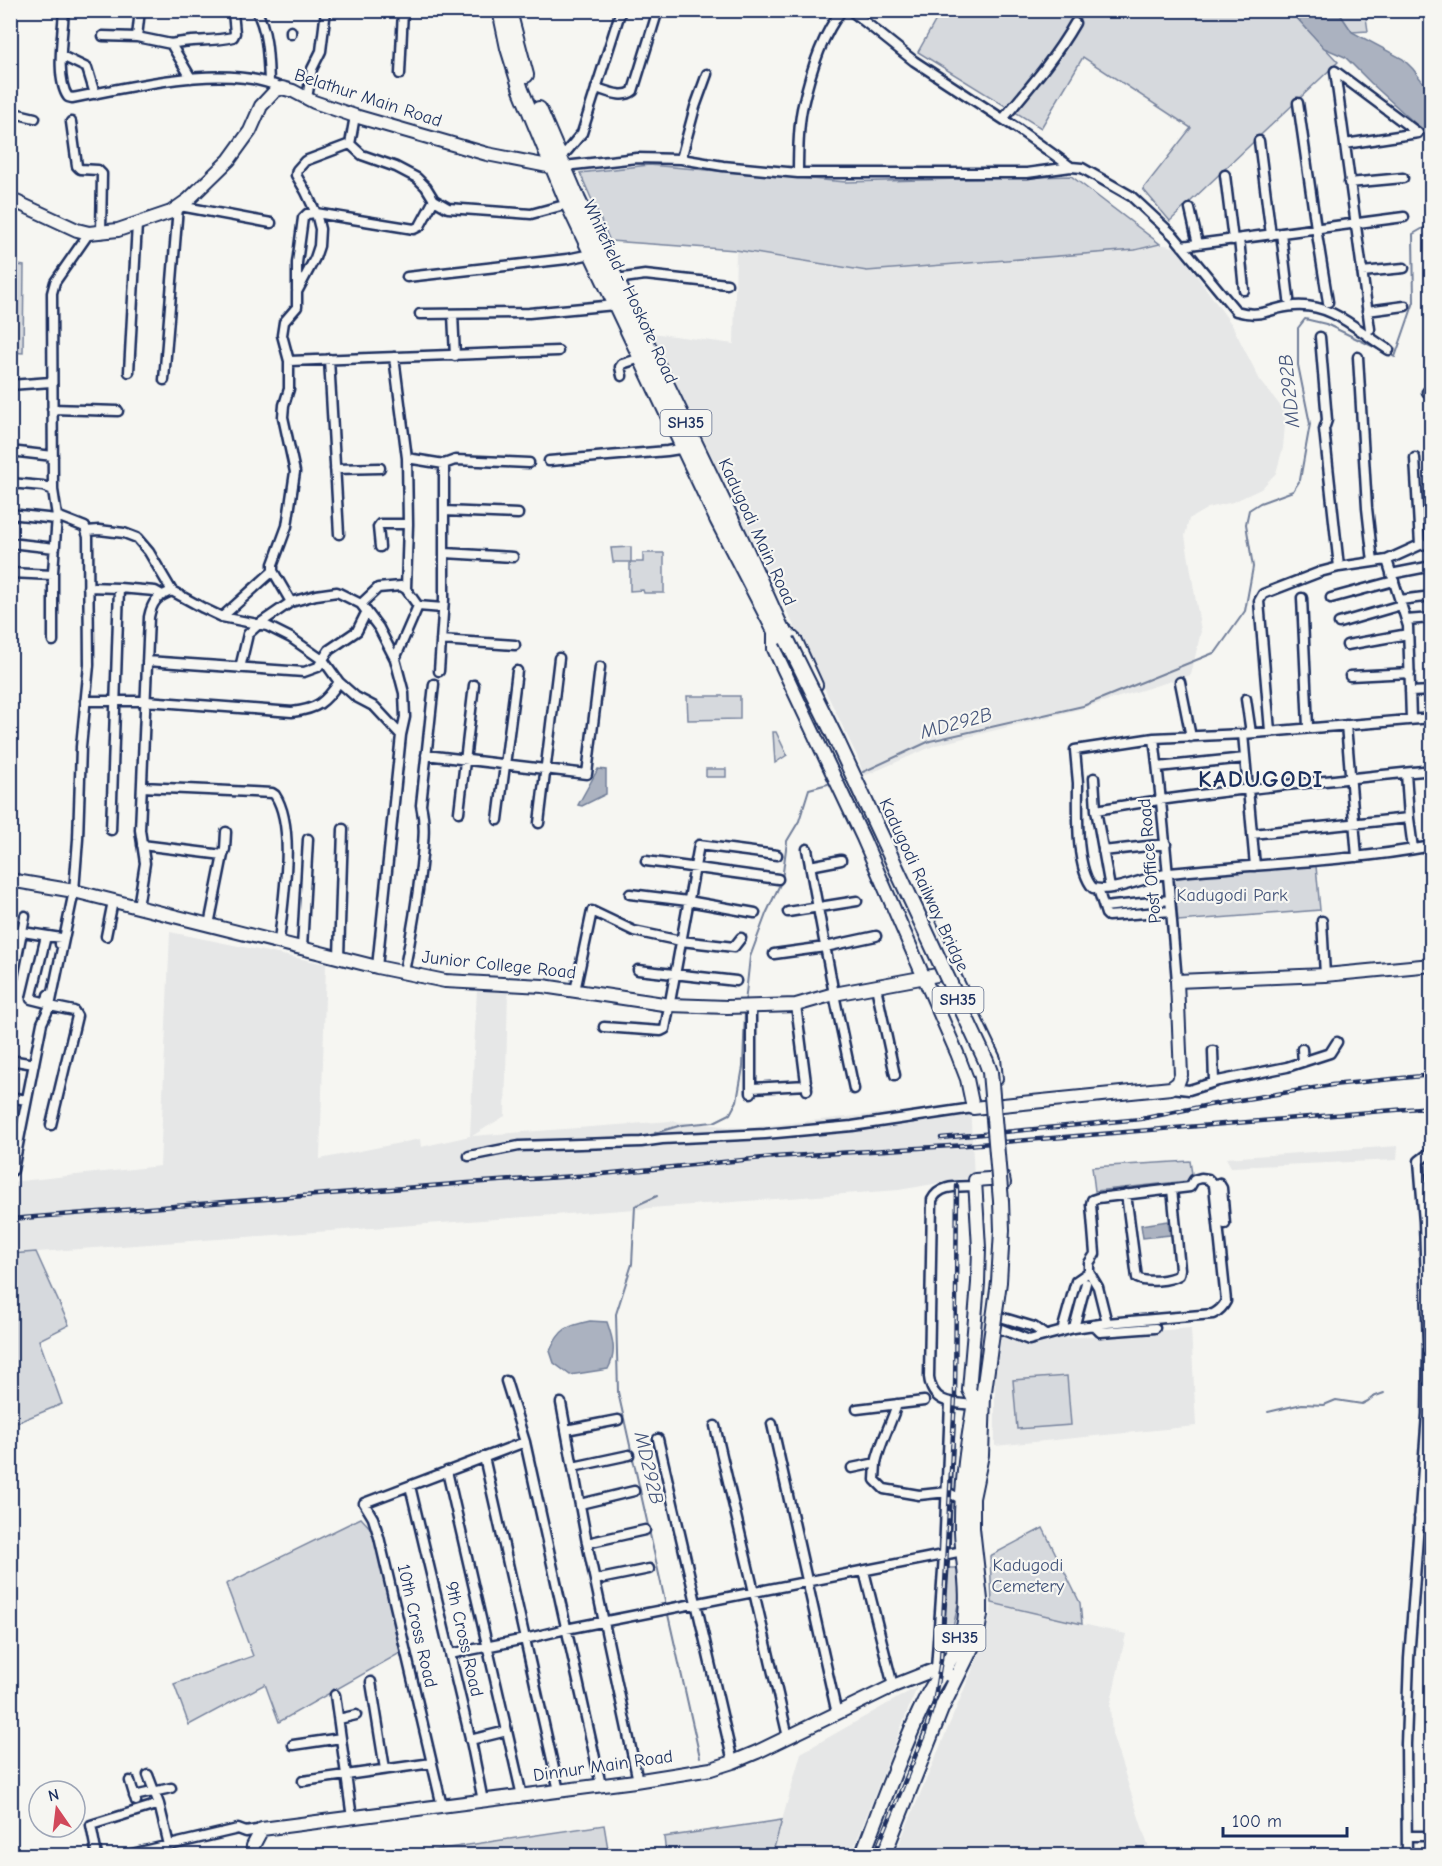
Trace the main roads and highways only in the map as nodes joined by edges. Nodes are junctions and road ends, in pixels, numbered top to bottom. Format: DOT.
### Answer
graph roads {
  1 [pos="501,10"];
  2 [pos="509,10"];
  3 [pos="559,163"];
  4 [pos="689,446"];
  5 [pos="781,636"];
  6 [pos="979,1399"];
  7 [pos="968,1550"];
  8 [pos="862,1856"];
  9 [pos="883,1856"];
  1 -- 3 [label="main road, Whitefield - Hoskote Road / SH35"];
  2 -- 3 [label="main road, Kadugodi Main Road / SH35"];
  3 -- 4 [label="main road, Kadugodi Main Road / SH35"];
  3 -- 4 [label="main road, Whitefield - Hoskote Road / SH35"];
  4 -- 5 [label="main road, Kadugodi Main Road / SH35"];
  5 -- 6 [label="main road, Kadugodi Railway Bridge / SH35, bridge"];
  6 -- 7 [label="main road, SH35"];
  6 -- 7 [label="main road, SH35"];
  7 -- 8 [label="main road, SH35"];
  7 -- 9 [label="main road, SH35"];
}
